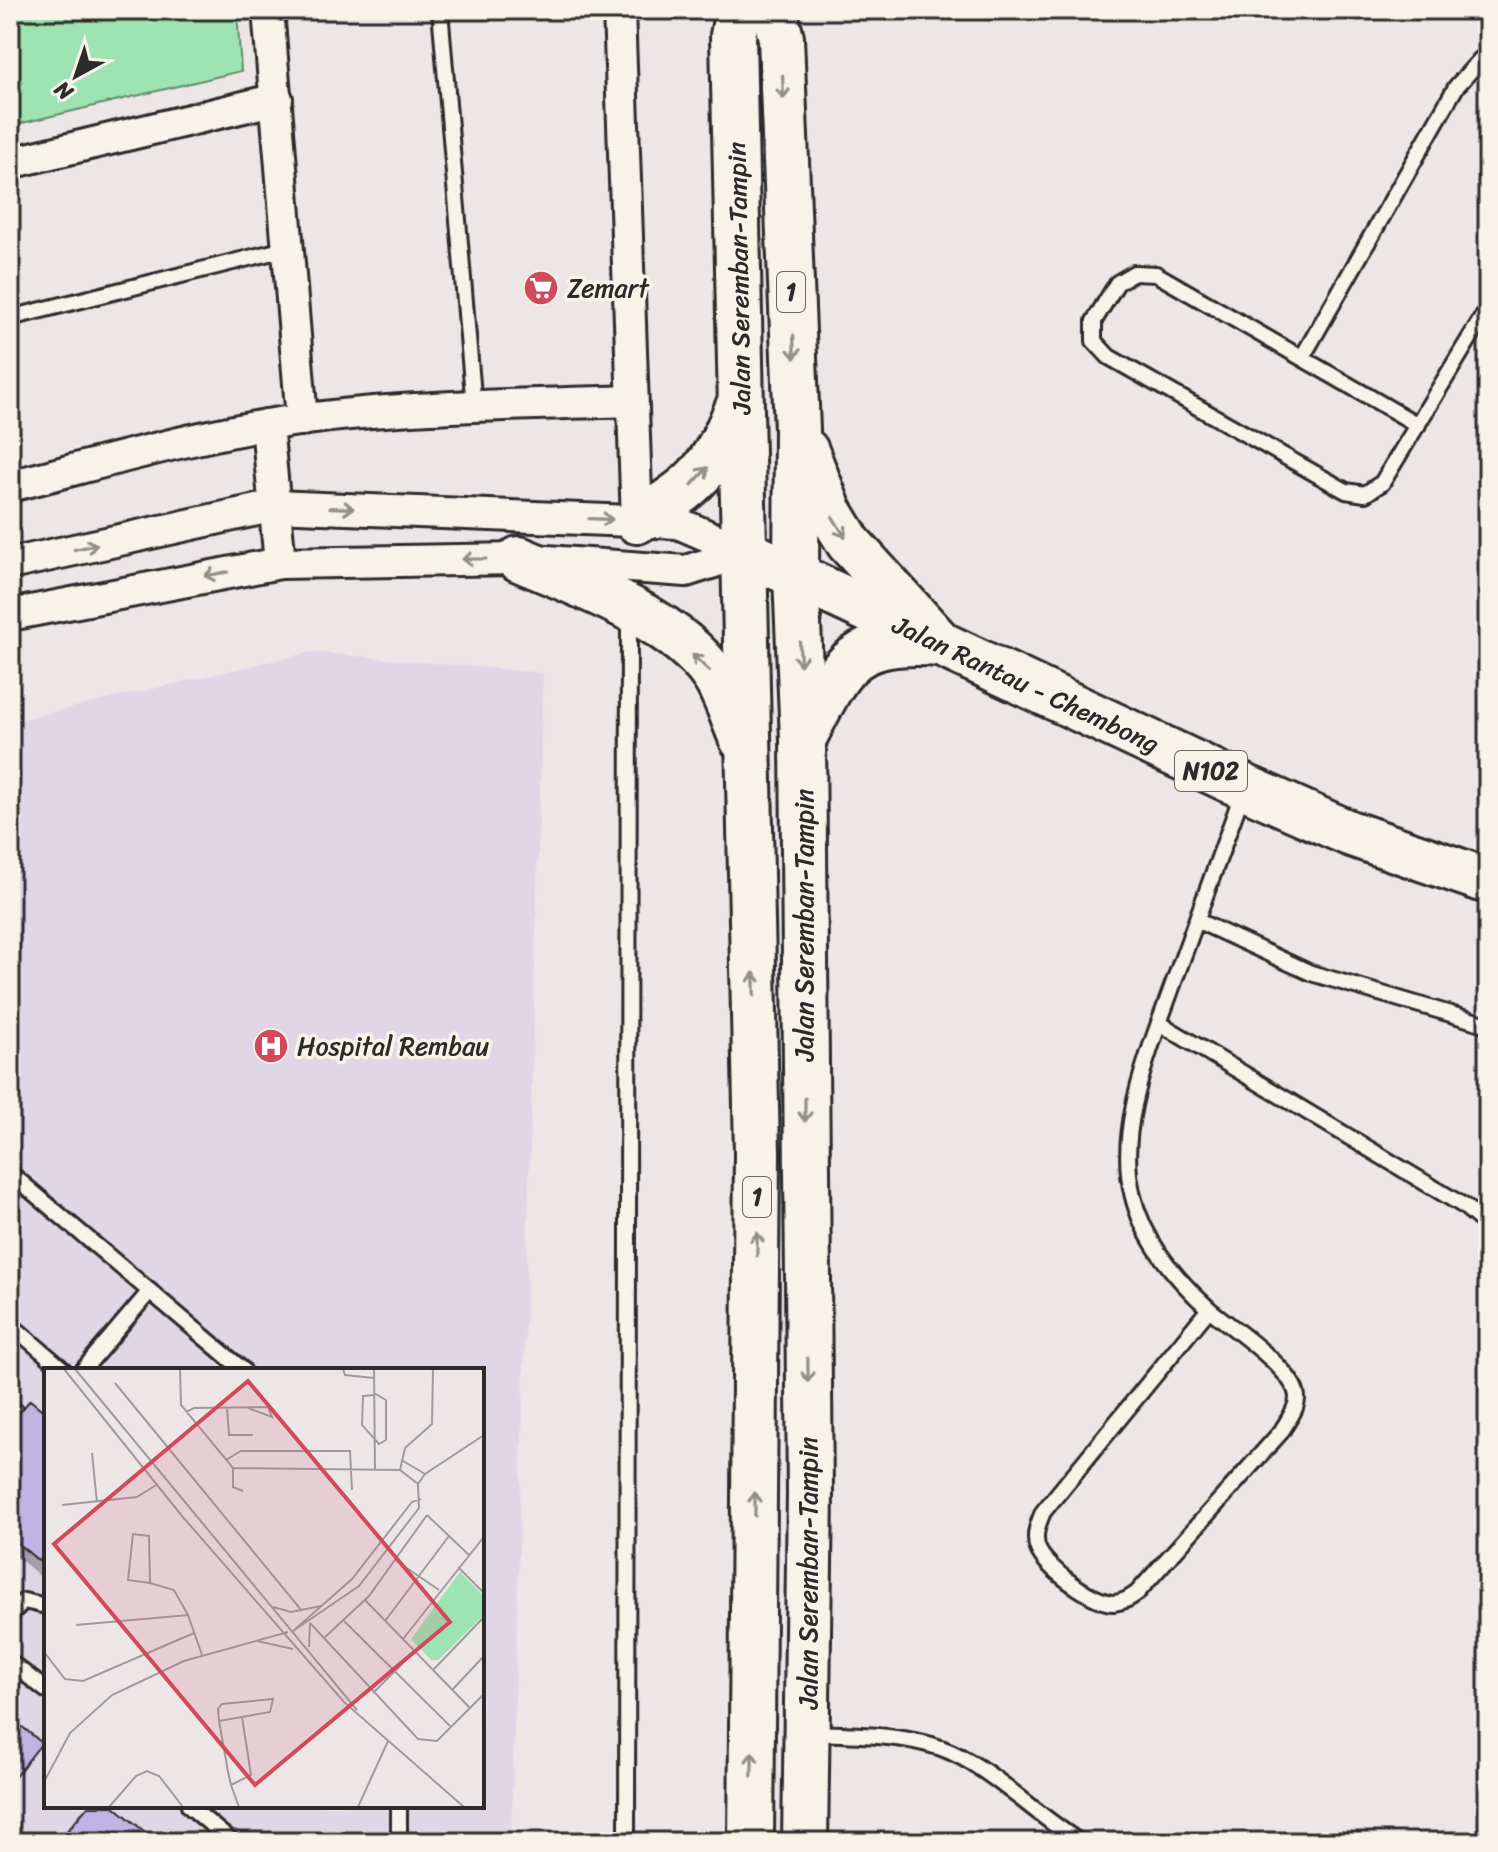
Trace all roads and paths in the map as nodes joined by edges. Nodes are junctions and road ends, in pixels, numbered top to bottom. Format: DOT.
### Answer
graph roads {
  1 [pos="268,10"];
  2 [pos="440,10"];
  3 [pos="619,10"];
  4 [pos="738,10"];
  5 [pos="774,10"];
  6 [pos="1488,57"];
  7 [pos="277,99"];
  8 [pos="10,163"];
  9 [pos="289,248"];
  10 [pos="1488,308"];
  11 [pos="10,318"];
  12 [pos="1303,356"];
  13 [pos="742,397"];
  14 [pos="632,401"];
  15 [pos="474,407"];
  16 [pos="302,420"];
  17 [pos="267,425"];
  18 [pos="1418,425"];
  19 [pos="797,430"];
  20 [pos="11,483"];
  21 [pos="275,506"];
  22 [pos="637,521"];
  23 [pos="745,552"];
  24 [pos="519,559"];
  25 [pos="280,563"];
  26 [pos="10,564"];
  27 [pos="796,576"];
  28 [pos="629,607"];
  29 [pos="10,615"];
  30 [pos="941,644"];
  31 [pos="803,740"];
  32 [pos="750,755"];
  33 [pos="1245,787"];
  34 [pos="1488,881"];
  35 [pos="1198,921"];
  36 [pos="1159,1023"];
  37 [pos="1488,1025"];
  38 [pos="10,1173"];
  39 [pos="1488,1226"];
  40 [pos="150,1291"];
  41 [pos="1209,1309"];
  42 [pos="10,1324"];
  43 [pos="62,1368"];
  44 [pos="85,1368"];
  45 [pos="241,1368"];
  46 [pos="44,1606"];
  47 [pos="10,1615"];
  48 [pos="10,1662"];
  49 [pos="44,1688"];
  50 [pos="807,1733"];
  51 [pos="193,1808"];
  52 [pos="399,1808"];
  53 [pos="232,1842"];
  54 [pos="399,1842"];
  55 [pos="627,1842"];
  56 [pos="751,1842"];
  57 [pos="805,1842"];
  58 [pos="1080,1842"];
  1 -- 7 [label="street"];
  2 -- 15 [label="lane"];
  3 -- 14 [label="street"];
  4 -- 13 [label="main road, Jalan Seremban-Tampin / 1"];
  5 -- 19 [label="main road, Jalan Seremban-Tampin / 1, one-way"];
  6 -- 12 [label="lane"];
  7 -- 8 [label="street"];
  7 -- 9 [label="street"];
  9 -- 11 [label="lane"];
  9 -- 16 [label="street"];
  10 -- 18 [label="lane"];
  12 -- 18 [label="lane"];
  12 -- 18 [label="lane"];
  22 -- 13 [label="main road, one-way"];
  13 -- 23 [label="main road, Jalan Seremban-Tampin / 1"];
  14 -- 15 [label="street"];
  14 -- 22 [label="street"];
  15 -- 16 [label="street"];
  16 -- 17 [label="street"];
  17 -- 20 [label="street"];
  17 -- 21 [label="street"];
  19 -- 27 [label="main road, Jalan Seremban-Tampin / 1"];
  19 -- 30 [label="main road, one-way"];
  21 -- 22 [label="street, one-way"];
  21 -- 25 [label="street"];
  26 -- 21 [label="street, one-way"];
  22 -- 23 [label="street"];
  23 -- 24 [label="street"];
  23 -- 27 [label="main road, Jalan Rantau - Chembong / N102"];
  23 -- 32 [label="main road, Jalan Seremban-Tampin / 1"];
  24 -- 25 [label="street, one-way"];
  24 -- 28 [label="main road"];
  25 -- 29 [label="street, one-way"];
  27 -- 30 [label="main road, Jalan Rantau - Chembong / N102"];
  27 -- 31 [label="main road, Jalan Seremban-Tampin / 1, one-way"];
  32 -- 28 [label="main road, one-way"];
  28 -- 55 [label="lane"];
  30 -- 31 [label="main road"];
  30 -- 33 [label="main road, Jalan Rantau - Chembong / N102"];
  31 -- 50 [label="main road, Jalan Seremban-Tampin / 1, one-way"];
  56 -- 32 [label="main road, Jalan Seremban-Tampin / 1, one-way"];
  33 -- 34 [label="main road, Jalan Rantau - Chembong / N102"];
  33 -- 35 [label="lane"];
  35 -- 36 [label="lane"];
  35 -- 37 [label="lane"];
  36 -- 39 [label="lane"];
  36 -- 41 [label="lane"];
  38 -- 40 [label="lane"];
  40 -- 44 [label="lane"];
  40 -- 45 [label="lane"];
  41 -- 41 [label="lane"];
  42 -- 43 [label="lane"];
  46 -- 47 [label="lane"];
  48 -- 49 [label="lane"];
  50 -- 57 [label="main road, Jalan Seremban-Tampin / 1"];
  50 -- 58 [label="lane"];
  51 -- 53 [label="lane"];
  52 -- 54 [label="lane"];
}
